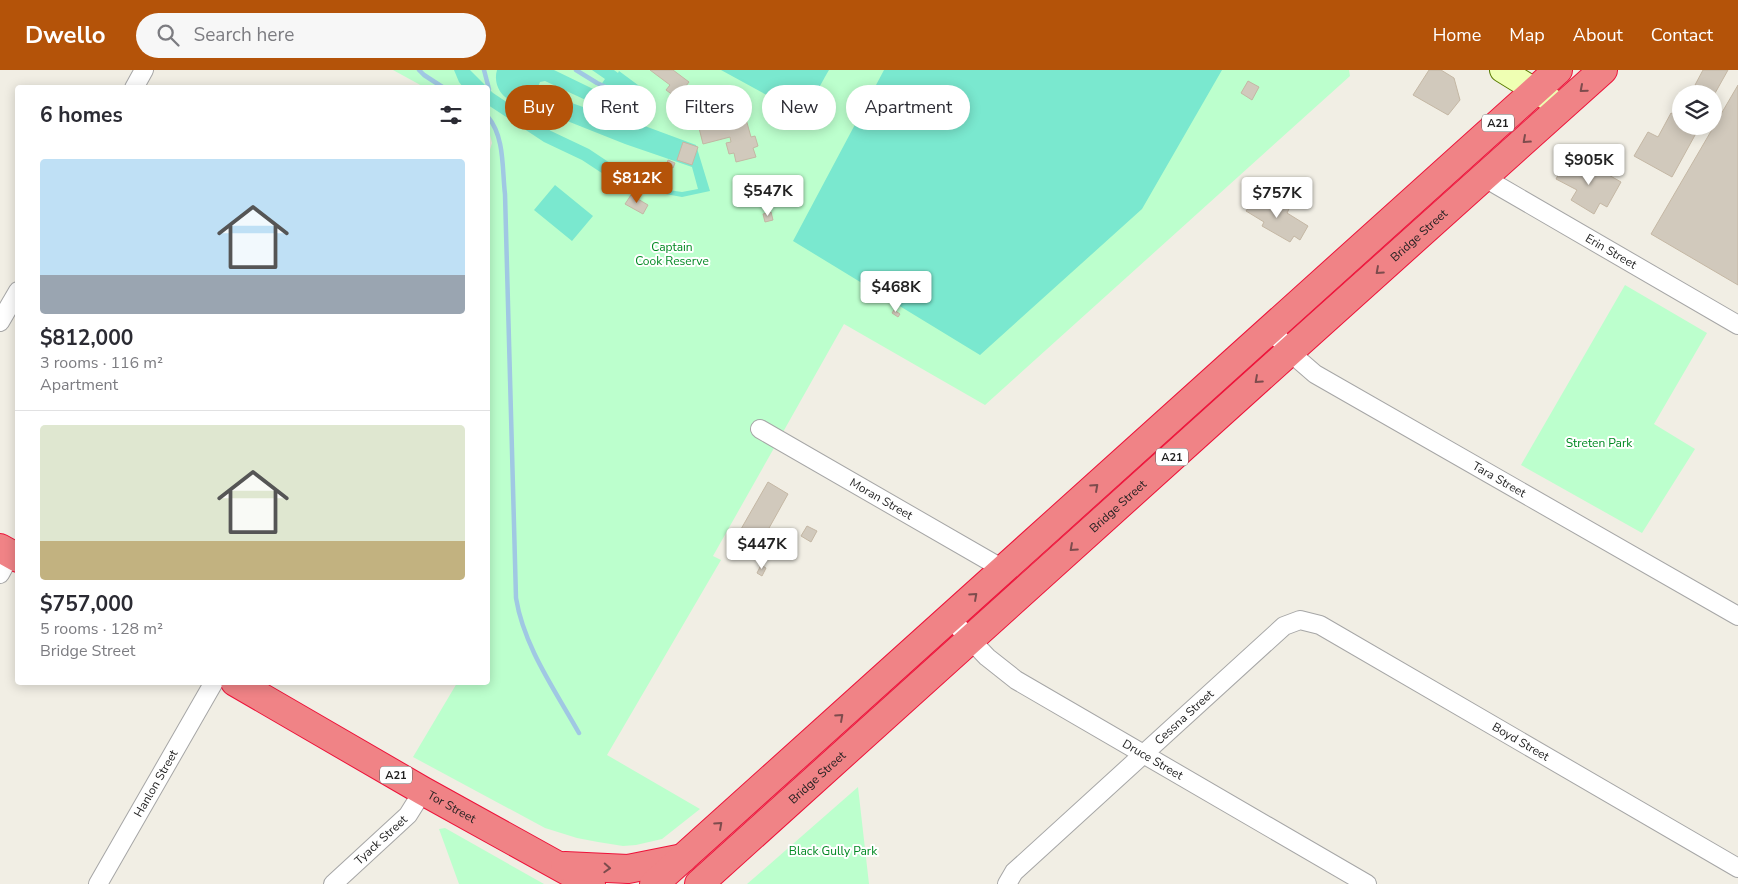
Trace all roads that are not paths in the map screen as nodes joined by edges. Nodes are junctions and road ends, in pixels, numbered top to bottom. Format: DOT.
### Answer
graph roads {
  1 [pos="144,70"];
  2 [pos="1502,70"];
  3 [pos="1558,70"];
  4 [pos="1603,70"];
  5 [pos="136,85"];
  6 [pos="1535,90"];
  7 [pos="1562,107"];
  8 [pos="1483,177"];
  9 [pos="15,296"];
  10 [pos="0,322"];
  11 [pos="1738,325"];
  12 [pos="1270,330"];
  13 [pos="1290,351"];
  14 [pos="760,429"];
  15 [pos="1003,570"];
  16 [pos="1738,616"];
  17 [pos="950,618"];
  18 [pos="1300,620"];
  19 [pos="971,640"];
  20 [pos="212,685"];
  21 [pos="240,685"];
  22 [pos="1143,754"];
  23 [pos="424,791"];
  24 [pos="683,858"];
  25 [pos="558,865"];
  26 [pos="1738,868"];
  27 [pos="98,884"];
  28 [pos="333,884"];
  29 [pos="591,884"];
  30 [pos="654,884"];
  31 [pos="700,884"];
  32 [pos="1007,884"];
  33 [pos="1367,884"];
  1 -- 5 [label="street"];
  2 -- 6 [label="street"];
  3 -- 6 [label="highway, A21"];
  4 -- 7 [label="highway, Bridge Street / A21, one-way"];
  6 -- 7 [label="street"];
  6 -- 12 [label="highway, A21"];
  7 -- 8 [label="highway, Bridge Street / A21, one-way"];
  8 -- 11 [label="street, Erin Street"];
  8 -- 13 [label="highway, Bridge Street / A21, one-way"];
  9 -- 10 [label="street"];
  12 -- 13 [label="street, Tara Street"];
  15 -- 12 [label="highway, A21, one-way"];
  13 -- 16 [label="street, Tara Street"];
  13 -- 19 [label="highway, Bridge Street / A21, one-way"];
  14 -- 15 [label="street, Moran Street"];
  17 -- 15 [label="highway, A21, one-way"];
  17 -- 19 [label="street, Druce Street"];
  24 -- 17 [label="highway, A21, one-way"];
  18 -- 22 [label="street, Cessna Street"];
  18 -- 26 [label="street, Boyd Street"];
  19 -- 22 [label="street, Druce Street"];
  19 -- 31 [label="highway, Bridge Street / A21"];
  20 -- 27 [label="street, Hanlon Street"];
  21 -- 23 [label="highway, Tor Street / A21"];
  22 -- 32 [label="street, Cessna Street"];
  22 -- 33 [label="street, Druce Street"];
  23 -- 25 [label="highway, Tor Street / A21"];
  23 -- 28 [label="street, Tyack Street"];
  25 -- 24 [label="highway, A21, one-way"];
  24 -- 30 [label="highway"];
  25 -- 29 [label="highway, Tor Street / A21"];
}
